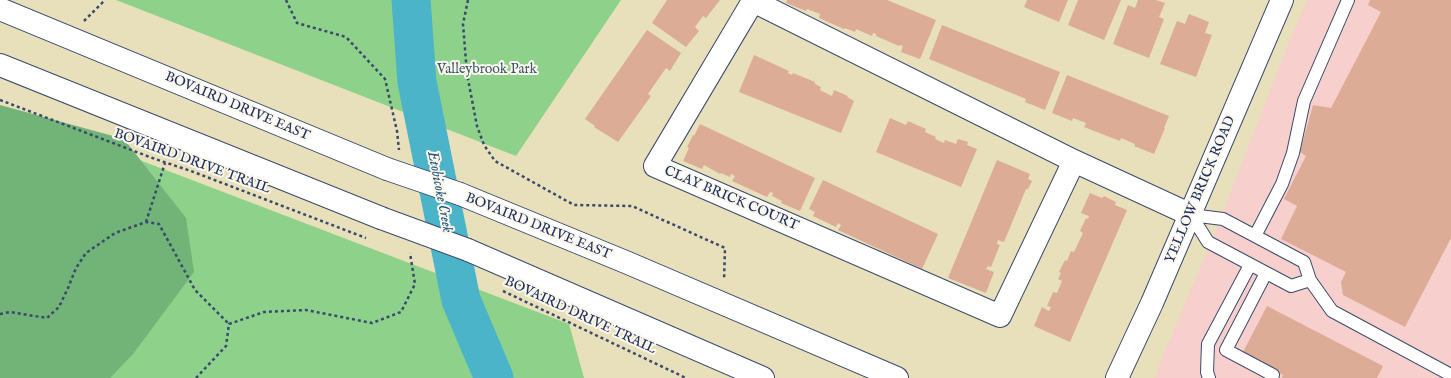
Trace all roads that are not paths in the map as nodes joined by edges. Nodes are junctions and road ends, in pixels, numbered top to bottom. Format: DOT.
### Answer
graph roads {
  1 [pos="1348,0"];
  2 [pos="1275,2"];
  3 [pos="0,9"];
  4 [pos="0,65"];
  5 [pos="1074,161"];
  6 [pos="1191,215"];
  7 [pos="1255,236"];
  8 [pos="1250,264"];
  9 [pos="1266,273"];
  10 [pos="1310,280"];
  11 [pos="1450,372"];
  12 [pos="1273,375"];
  13 [pos="763,378"];
  14 [pos="896,378"];
  15 [pos="1117,378"];
  16 [pos="1209,378"];
  1 -- 7 [label="lane"];
  2 -- 6 [label="main road, YELLOW BRICK ROAD"];
  3 -- 14 [label="main road, BOVAIRD DRIVE EAST, bridge"];
  4 -- 13 [label="main road, bridge"];
  5 -- 5 [label="main road, CLAY BRICK COURT"];
  5 -- 6 [label="main road, CLAY BRICK COURT"];
  6 -- 7 [label="lane"];
  6 -- 8 [label="lane"];
  6 -- 15 [label="main road, YELLOW BRICK ROAD"];
  7 -- 10 [label="lane"];
  8 -- 9 [label="lane"];
  8 -- 16 [label="lane"];
  9 -- 10 [label="lane"];
  9 -- 12 [label="lane"];
  10 -- 11 [label="lane"];
}
